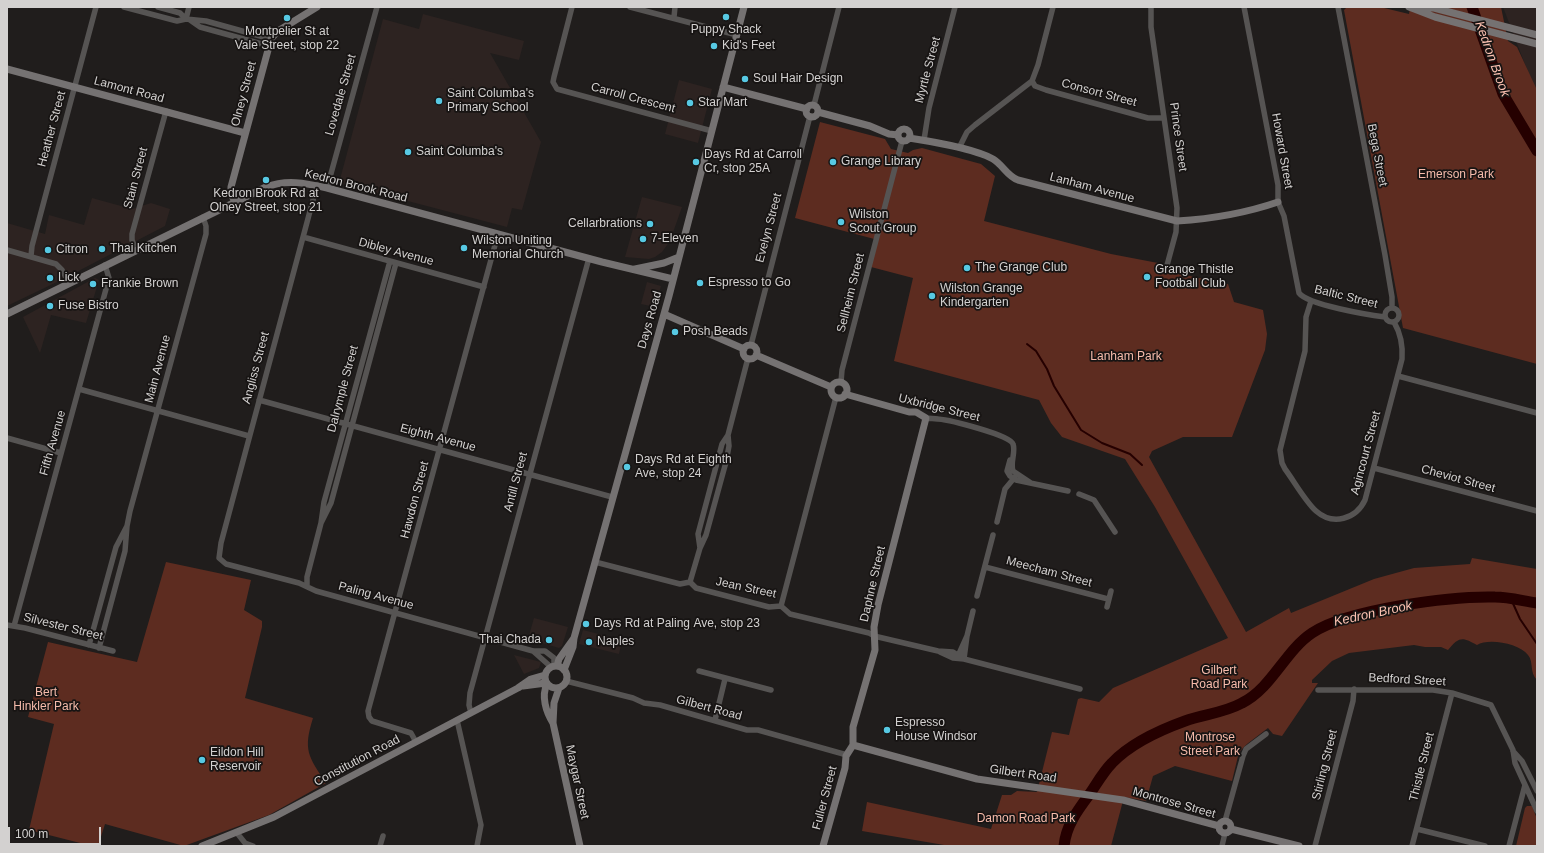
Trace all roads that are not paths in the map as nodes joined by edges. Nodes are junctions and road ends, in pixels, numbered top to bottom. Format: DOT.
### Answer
graph roads {
  1 [pos="96,7"];
  2 [pos="124,7"];
  3 [pos="158,7"];
  4 [pos="189,7"];
  5 [pos="377,7"];
  6 [pos="572,7"];
  7 [pos="633,7"];
  8 [pos="675,7"];
  9 [pos="744,7"];
  10 [pos="839,7"];
  11 [pos="955,7"];
  12 [pos="1053,7"];
  13 [pos="1151,7"];
  14 [pos="1244,7"];
  15 [pos="1338,7"];
  16 [pos="1412,8"];
  17 [pos="314,9"];
  18 [pos="674,17"];
  19 [pos="188,19"];
  20 [pos="737,35"];
  21 [pos="1537,36"];
  22 [pos="270,42"];
  23 [pos="1537,44"];
  24 [pos="7,69"];
  25 [pos="1032,82"];
  26 [pos="75,86"];
  27 [pos="723,87"];
  28 [pos="814,105"];
  29 [pos="807,109"];
  30 [pos="166,111"];
  31 [pos="818,112"];
  32 [pos="810,116"];
  33 [pos="1164,118"];
  34 [pos="712,131"];
  35 [pos="245,133"];
  36 [pos="903,138"];
  37 [pos="924,140"];
  38 [pos="959,148"];
  39 [pos="316,185"];
  40 [pos="327,188"];
  41 [pos="235,202"];
  42 [pos="1278,202"];
  43 [pos="203,217"];
  44 [pos="1177,221"];
  45 [pos="498,234"];
  46 [pos="303,237"];
  47 [pos="7,250"];
  48 [pos="136,250"];
  49 [pos="31,256"];
  50 [pos="679,257"];
  51 [pos="589,258"];
  52 [pos="390,262"];
  53 [pos="396,264"];
  54 [pos="105,266"];
  55 [pos="1166,269"];
  56 [pos="632,270"];
  57 [pos="673,279"];
  58 [pos="69,283"];
  59 [pos="484,287"];
  60 [pos="1302,296"];
  61 [pos="1311,301"];
  62 [pos="1392,308"];
  63 [pos="7,314"];
  64 [pos="664,314"];
  65 [pos="1385,317"];
  66 [pos="1394,322"];
  67 [pos="751,345"];
  68 [pos="744,349"];
  69 [pos="756,355"];
  70 [pos="748,358"];
  71 [pos="1398,376"];
  72 [pos="841,382"];
  73 [pos="831,387"];
  74 [pos="79,389"];
  75 [pos="845,394"];
  76 [pos="836,397"];
  77 [pos="259,400"];
  78 [pos="158,411"];
  79 [pos="1537,413"];
  80 [pos="926,418"];
  81 [pos="345,424"];
  82 [pos="352,426"];
  83 [pos="728,435"];
  84 [pos="249,436"];
  85 [pos="7,438"];
  86 [pos="440,450"];
  87 [pos="61,453"];
  88 [pos="1012,456"];
  89 [pos="1374,468"];
  90 [pos="530,474"];
  91 [pos="1013,476"];
  92 [pos="1068,491"];
  93 [pos="1079,494"];
  94 [pos="612,497"];
  95 [pos="1537,511"];
  96 [pos="997,522"];
  97 [pos="321,524"];
  98 [pos="127,526"];
  99 [pos="1115,532"];
  100 [pos="993,535"];
  101 [pos="700,548"];
  102 [pos="219,556"];
  103 [pos="595,562"];
  104 [pos="985,567"];
  105 [pos="690,582"];
  106 [pos="307,586"];
  107 [pos="1111,591"];
  108 [pos="977,596"];
  109 [pos="1108,599"];
  110 [pos="781,606"];
  111 [pos="1107,607"];
  112 [pos="973,611"];
  113 [pos="395,613"];
  114 [pos="7,625"];
  115 [pos="14,626"];
  116 [pos="874,636"];
  117 [pos="485,637"];
  118 [pos="574,638"];
  119 [pos="89,645"];
  120 [pos="99,648"];
  121 [pos="113,651"];
  122 [pos="960,657"];
  123 [pos="554,666"];
  124 [pos="564,670"];
  125 [pos="699,672"];
  126 [pos="725,679"];
  127 [pos="546,681"];
  128 [pos="566,681"];
  129 [pos="559,688"];
  130 [pos="1080,689"];
  131 [pos="1354,689"];
  132 [pos="771,690"];
  133 [pos="1318,690"];
  134 [pos="1452,693"];
  135 [pos="471,712"];
  136 [pos="457,720"];
  137 [pos="715,720"];
  138 [pos="553,723"];
  139 [pos="1266,734"];
  140 [pos="416,742"];
  141 [pos="852,745"];
  142 [pos="1513,750"];
  143 [pos="847,755"];
  144 [pos="1525,785"];
  145 [pos="1537,791"];
  146 [pos="1123,800"];
  147 [pos="1537,811"];
  148 [pos="1225,821"];
  149 [pos="1219,826"];
  150 [pos="1231,829"];
  151 [pos="1417,829"];
  152 [pos="237,833"];
  153 [pos="1225,833"];
  154 [pos="383,836"];
  155 [pos="202,846"];
  156 [pos="253,846"];
  157 [pos="380,846"];
  158 [pos="477,846"];
  159 [pos="580,846"];
  160 [pos="823,846"];
  161 [pos="1222,846"];
  162 [pos="1299,846"];
  163 [pos="1315,846"];
  164 [pos="1412,846"];
  165 [pos="1485,846"];
  166 [pos="1509,846"];
  1 -- 26 [label="street, Heather Street"];
  2 -- 19 [label="street"];
  3 -- 19 [label="street"];
  4 -- 19 [label="street"];
  5 -- 40 [label="street, Lovedale Street"];
  6 -- 34 [label="street, Carroll Crescent"];
  7 -- 18 [label="street"];
  8 -- 18 [label="street"];
  9 -- 20 [label="street, Days Road"];
  10 -- 28 [label="street"];
  11 -- 37 [label="street, Myrtle Street"];
  12 -- 25 [label="street"];
  13 -- 33 [label="street, Prince Street"];
  14 -- 42 [label="street, Howard Street"];
  15 -- 62 [label="street, Bega Street"];
  16 -- 21 [label="street"];
  16 -- 23 [label="street"];
  17 -- 22 [label="street"];
  18 -- 20 [label="street"];
  19 -- 22 [label="street"];
  19 -- 22 [label="street"];
  20 -- 27 [label="street, Days Road"];
  22 -- 35 [label="street, Olney Street"];
  24 -- 26 [label="street, Lamont Road"];
  25 -- 33 [label="street, Consort Street"];
  25 -- 38 [label="street"];
  26 -- 30 [label="street, Lamont Road"];
  26 -- 49 [label="street, Heather Street"];
  27 -- 29 [label="street"];
  27 -- 34 [label="street, Days Road"];
  28 -- 29 [label="street"];
  28 -- 31 [label="street"];
  29 -- 32 [label="street"];
  30 -- 35 [label="street, Lamont Road"];
  30 -- 48 [label="street, Stain Street"];
  31 -- 32 [label="street"];
  31 -- 36 [label="street, Lanham Avenue"];
  32 -- 67 [label="street, Evelyn Street"];
  33 -- 44 [label="street, Prince Street"];
  34 -- 50 [label="street, Days Road"];
  35 -- 41 [label="street, Olney Street"];
  36 -- 37 [label="street, Lanham Avenue"];
  36 -- 72 [label="street, Sellheim Street"];
  37 -- 38 [label="street, Lanham Avenue"];
  38 -- 44 [label="street, Lanham Avenue"];
  39 -- 40 [label="street, Kedron Brook Road"];
  39 -- 41 [label="street, Kedron Brook Road"];
  39 -- 46 [label="street, Angliss Street"];
  40 -- 45 [label="street, Kedron Brook Road"];
  41 -- 43 [label="street, Kedron Brook Road"];
  42 -- 44 [label="street, Lanham Avenue"];
  42 -- 60 [label="street, Howard Street"];
  43 -- 48 [label="street, Kedron Brook Road"];
  43 -- 78 [label="street, Main Avenue"];
  44 -- 55 [label="street, Prince Street"];
  45 -- 51 [label="street, Kedron Brook Road"];
  45 -- 59 [label="street, Hawdon Street"];
  46 -- 52 [label="street, Dibley Avenue"];
  46 -- 77 [label="street, Angliss Street"];
  47 -- 49 [label="street"];
  48 -- 54 [label="street, Kedron Brook Road"];
  49 -- 58 [label="street"];
  50 -- 56 [label="street"];
  50 -- 57 [label="street, Days Road"];
  51 -- 56 [label="street, Kedron Brook Road"];
  51 -- 90 [label="street, Antill Street"];
  52 -- 53 [label="street, Dibley Avenue"];
  52 -- 81 [label="street, Dalrymple Street"];
  53 -- 59 [label="street, Dibley Avenue"];
  53 -- 82 [label="street, Dalrymple Street"];
  54 -- 58 [label="street, Kedron Brook Road"];
  54 -- 74 [label="street, Fifth Avenue"];
  56 -- 57 [label="street, Kedron Brook Road"];
  57 -- 64 [label="street, Days Road"];
  58 -- 63 [label="street, Kedron Brook Road"];
  59 -- 86 [label="street, Hawdon Street"];
  60 -- 61 [label="street, Baltic Street"];
  61 -- 65 [label="street, Baltic Street"];
  61 -- 89 [label="street, Agincourt Street"];
  62 -- 65 [label="street"];
  62 -- 66 [label="street"];
  64 -- 68 [label="street"];
  64 -- 94 [label="street, Days Road"];
  65 -- 66 [label="street"];
  66 -- 71 [label="street, Agincourt Street"];
  67 -- 68 [label="street"];
  67 -- 69 [label="street"];
  68 -- 70 [label="street"];
  69 -- 70 [label="street"];
  69 -- 73 [label="street"];
  70 -- 83 [label="street"];
  71 -- 79 [label="street"];
  71 -- 89 [label="street, Agincourt Street"];
  72 -- 73 [label="street"];
  72 -- 75 [label="street"];
  73 -- 76 [label="street"];
  74 -- 78 [label="street"];
  74 -- 87 [label="street, Fifth Avenue"];
  75 -- 76 [label="street"];
  75 -- 80 [label="street, Uxbridge Street"];
  76 -- 110 [label="street"];
  77 -- 81 [label="street, Eighth Avenue"];
  77 -- 84 [label="street, Angliss Street"];
  78 -- 84 [label="street"];
  78 -- 98 [label="street, Main Avenue"];
  80 -- 88 [label="street, Uxbridge Street"];
  80 -- 116 [label="street, Daphne Street"];
  81 -- 82 [label="street, Eighth Avenue"];
  81 -- 97 [label="street, Dalrymple Street"];
  82 -- 86 [label="street, Eighth Avenue"];
  82 -- 97 [label="street, Dalrymple Street"];
  83 -- 101 [label="street"];
  83 -- 101 [label="street"];
  84 -- 102 [label="street, Angliss Street"];
  85 -- 87 [label="street"];
  86 -- 90 [label="street, Eighth Avenue"];
  86 -- 113 [label="street, Hawdon Street"];
  87 -- 115 [label="street, Fifth Avenue"];
  88 -- 91 [label="street, Uxbridge Street"];
  88 -- 91 [label="street, Uxbridge Street"];
  89 -- 95 [label="street, Cheviot Street"];
  90 -- 94 [label="street, Eighth Avenue"];
  90 -- 117 [label="street, Antill Street"];
  91 -- 92 [label="street"];
  91 -- 96 [label="street"];
  93 -- 99 [label="street"];
  94 -- 103 [label="street, Days Road"];
  97 -- 106 [label="street, Dalrymple Street"];
  98 -- 119 [label="street, Main Avenue"];
  98 -- 120 [label="street, Main Avenue"];
  100 -- 104 [label="street"];
  101 -- 105 [label="street"];
  102 -- 106 [label="street, Paling Avenue"];
  103 -- 105 [label="street, Jean Street"];
  103 -- 118 [label="street, Days Road"];
  104 -- 108 [label="street"];
  104 -- 109 [label="street, Meecham Street"];
  105 -- 110 [label="street, Jean Street"];
  106 -- 113 [label="street, Paling Avenue"];
  107 -- 109 [label="street"];
  109 -- 111 [label="street"];
  110 -- 116 [label="street, Jean Street"];
  112 -- 122 [label="street"];
  113 -- 117 [label="street, Paling Avenue"];
  113 -- 140 [label="street, Hawdon Street"];
  114 -- 115 [label="street, Silvester Street"];
  115 -- 119 [label="street, Silvester Street"];
  116 -- 122 [label="street, Jean Street"];
  116 -- 141 [label="street, Daphne Street"];
  117 -- 123 [label="street, Paling Avenue"];
  117 -- 135 [label="street, Antill Street"];
  118 -- 123 [label="street, Days Road"];
  118 -- 124 [label="street, Days Road"];
  119 -- 120 [label="street, Silvester Street"];
  120 -- 121 [label="street, Silvester Street"];
  122 -- 130 [label="street, Jean Street"];
  123 -- 124 [label="street"];
  123 -- 127 [label="street"];
  124 -- 128 [label="street"];
  125 -- 126 [label="street"];
  126 -- 132 [label="street"];
  126 -- 137 [label="street"];
  127 -- 129 [label="street"];
  127 -- 135 [label="street, Constitution Road"];
  127 -- 138 [label="street, Maygar Street"];
  128 -- 129 [label="street"];
  128 -- 137 [label="street, Gilbert Road"];
  129 -- 138 [label="street, Maygar Street"];
  131 -- 133 [label="street, Bedford Street"];
  131 -- 134 [label="street, Bedford Street"];
  131 -- 163 [label="street, Stirling Street"];
  134 -- 142 [label="street, Bedford Street"];
  134 -- 151 [label="street, Thistle Street"];
  135 -- 136 [label="street, Constitution Road"];
  136 -- 140 [label="street, Constitution Road"];
  136 -- 158 [label="street"];
  137 -- 143 [label="street, Gilbert Road"];
  138 -- 159 [label="street, Maygar Street"];
  139 -- 148 [label="street"];
  140 -- 152 [label="street, Constitution Road"];
  141 -- 143 [label="street, Daphne Street"];
  141 -- 146 [label="street, Gilbert Road"];
  142 -- 144 [label="street, Bedford Street"];
  142 -- 145 [label="street, Bedford Street"];
  143 -- 160 [label="street, Fuller Street"];
  144 -- 147 [label="street, Bedford Street"];
  144 -- 166 [label="street"];
  146 -- 149 [label="street, Montrose Street"];
  148 -- 149 [label="street"];
  148 -- 150 [label="street"];
  149 -- 153 [label="street"];
  150 -- 153 [label="street"];
  150 -- 162 [label="street"];
  151 -- 164 [label="street, Thistle Street"];
  151 -- 165 [label="street"];
  152 -- 155 [label="street, Constitution Road"];
  152 -- 156 [label="street"];
  153 -- 161 [label="street"];
  154 -- 157 [label="street"];
}
